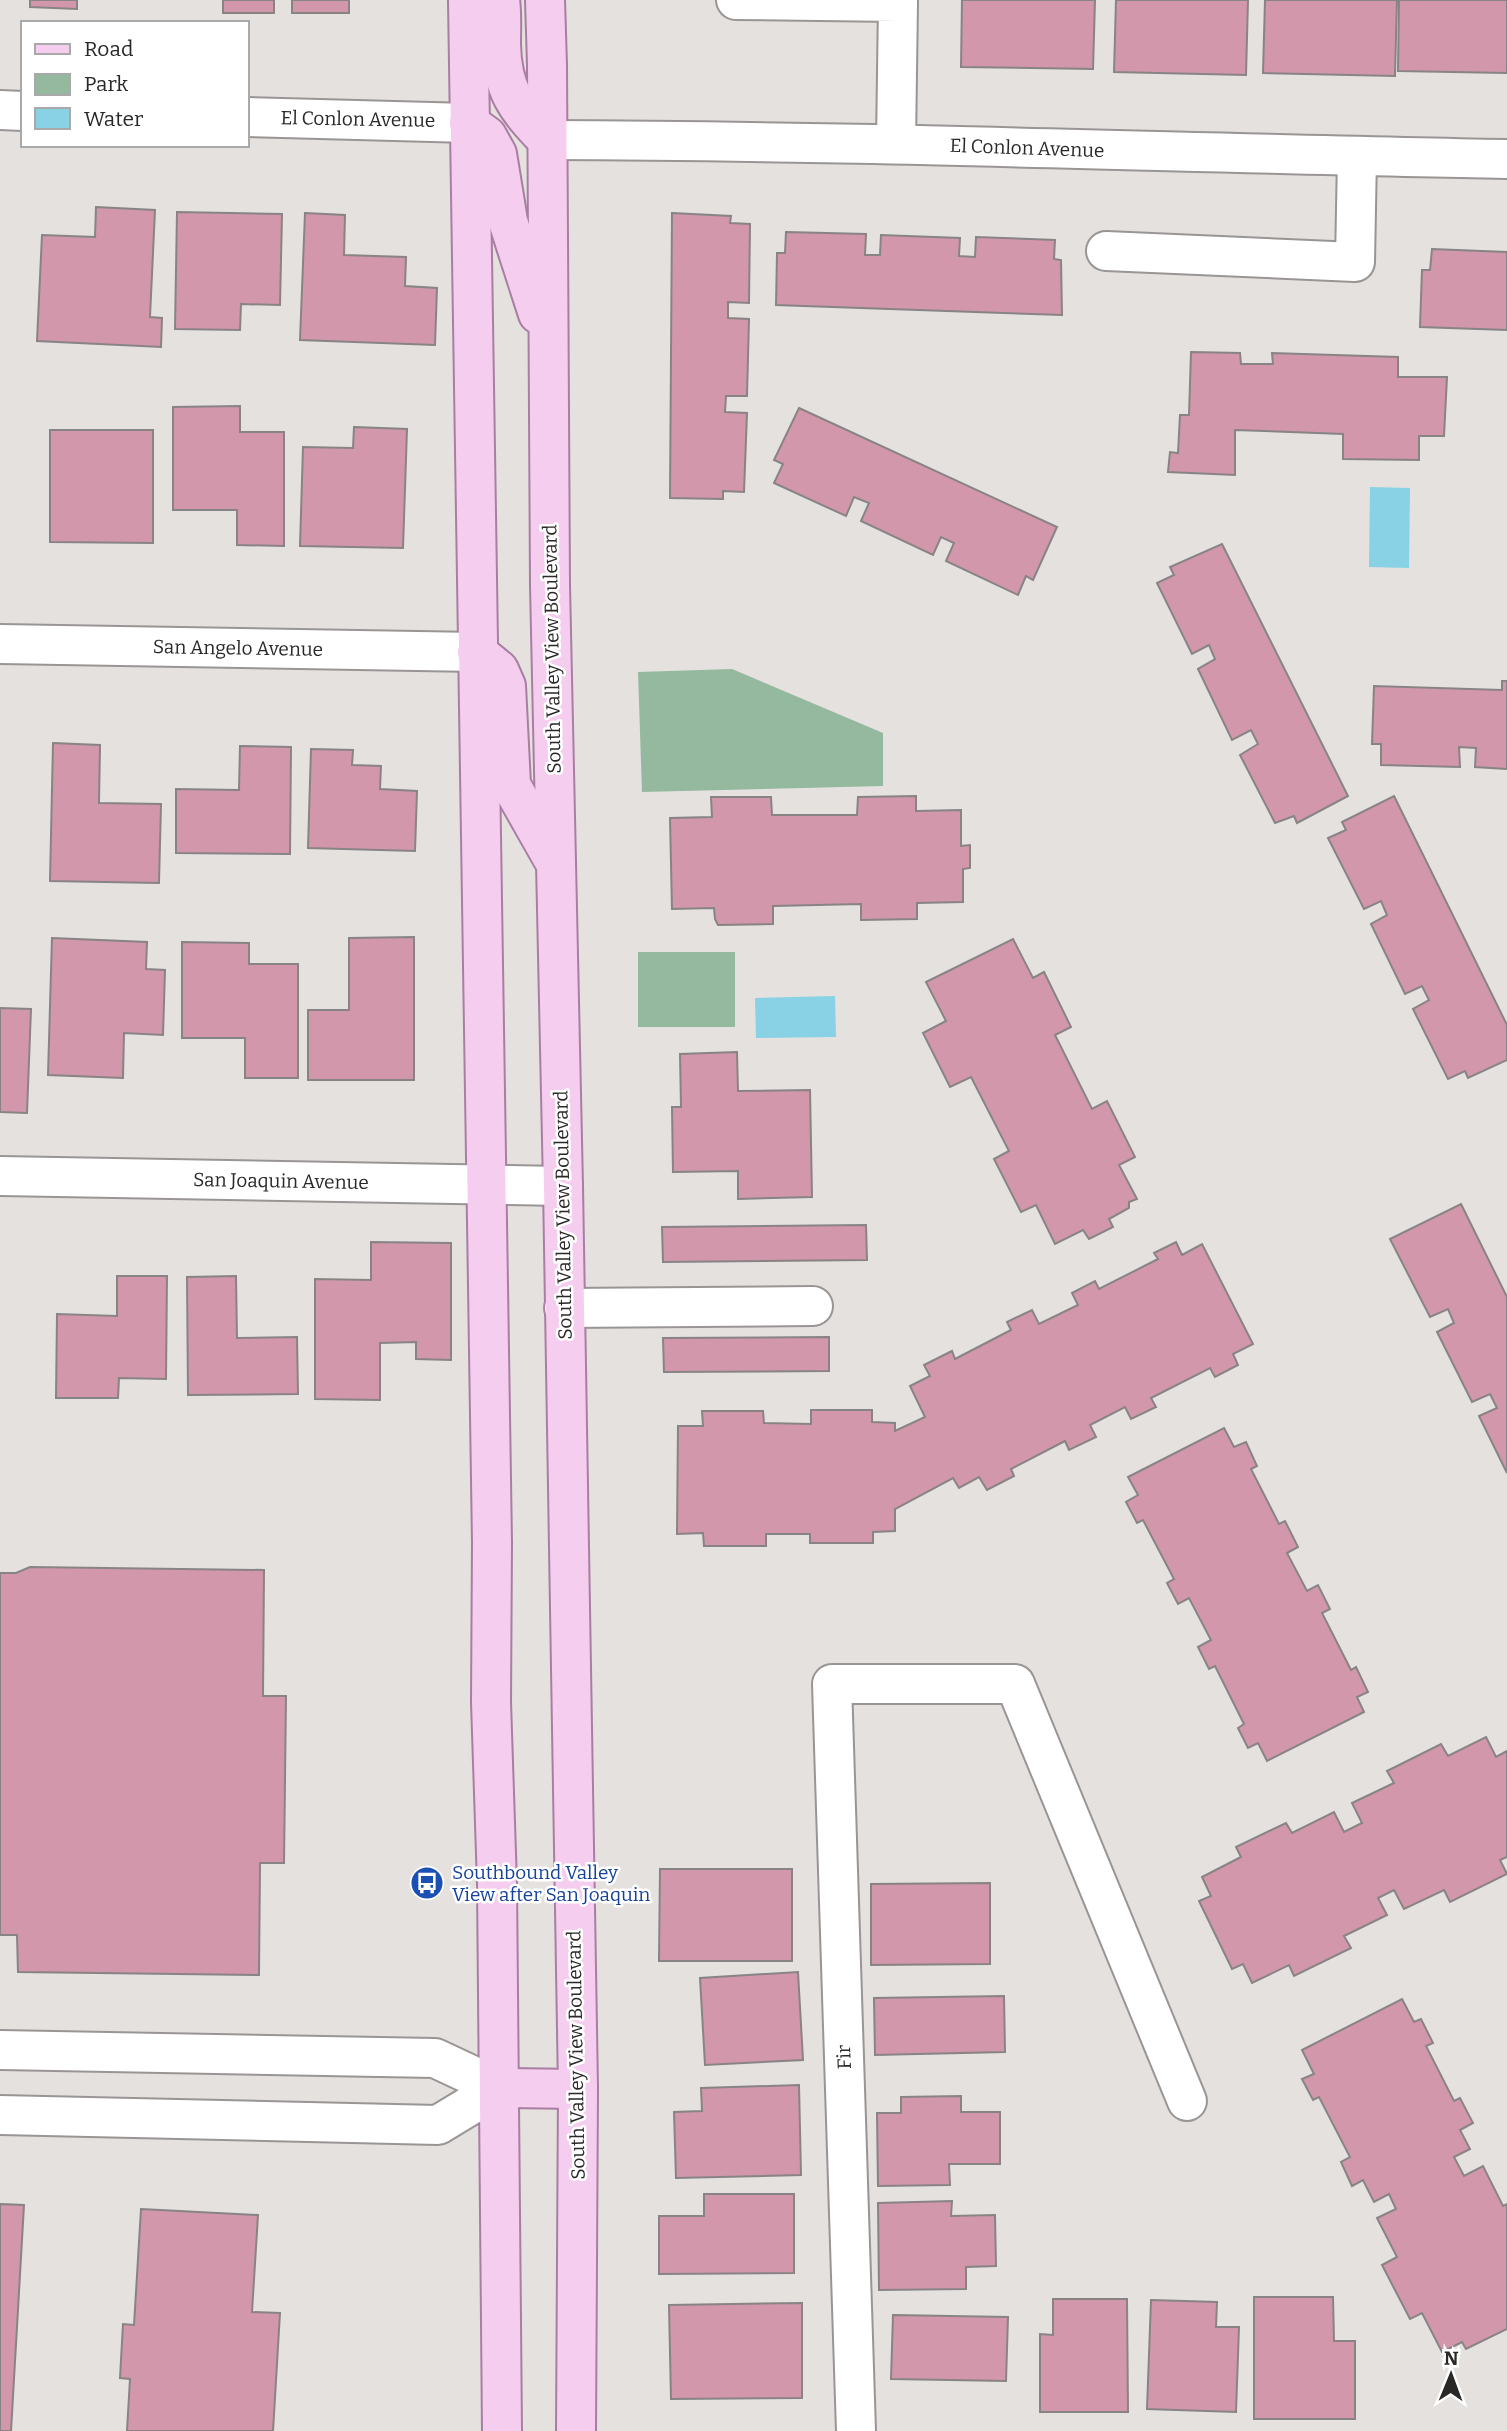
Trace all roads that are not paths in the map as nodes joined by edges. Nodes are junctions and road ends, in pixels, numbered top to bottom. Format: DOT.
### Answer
graph roads {
  1 [pos="468,0"];
  2 [pos="500,0"];
  3 [pos="545,0"];
  4 [pos="736,0"];
  5 [pos="0,110"];
  6 [pos="21,111"];
  7 [pos="248,117"];
  8 [pos="468,123"];
  9 [pos="547,140"];
  10 [pos="897,144"];
  11 [pos="1357,156"];
  12 [pos="1507,159"];
  13 [pos="1106,251"];
  14 [pos="550,349"];
  15 [pos="0,644"];
  16 [pos="477,652"];
  17 [pos="556,864"];
  18 [pos="0,1176"];
  19 [pos="486,1184"];
  20 [pos="563,1185"];
  21 [pos="813,1306"];
  22 [pos="565,1308"];
  23 [pos="0,2050"];
  24 [pos="499,2088"];
  25 [pos="578,2089"];
  26 [pos="1187,2101"];
  27 [pos="0,2115"];
  28 [pos="502,2431"];
  29 [pos="576,2431"];
  30 [pos="856,2431"];
  1 -- 8 [label="main road"];
  2 -- 9 [label="main road"];
  3 -- 9 [label="main road, South Valley View Boulevard"];
  4 -- 10 [label="street"];
  5 -- 6 [label="street"];
  7 -- 8 [label="street, El Conlon Avenue"];
  8 -- 14 [label="main road"];
  8 -- 16 [label="main road"];
  9 -- 10 [label="street, El Conlon Avenue"];
  9 -- 14 [label="main road, South Valley View Boulevard"];
  10 -- 11 [label="street, El Conlon Avenue"];
  11 -- 12 [label="street, El Conlon Avenue"];
  11 -- 13 [label="street"];
  14 -- 17 [label="main road, South Valley View Boulevard"];
  15 -- 16 [label="street, San Angelo Avenue"];
  16 -- 17 [label="main road"];
  16 -- 19 [label="main road"];
  17 -- 20 [label="main road, South Valley View Boulevard"];
  18 -- 19 [label="street, San Joaquin Avenue"];
  19 -- 20 [label="street, San Joaquin Avenue"];
  19 -- 24 [label="main road"];
  20 -- 22 [label="main road, South Valley View Boulevard"];
  21 -- 22 [label="street"];
  22 -- 25 [label="main road, South Valley View Boulevard"];
  23 -- 24 [label="street"];
  24 -- 25 [label="main road"];
  24 -- 27 [label="street"];
  24 -- 28 [label="main road"];
  25 -- 29 [label="main road, South Valley View Boulevard"];
  26 -- 30 [label="street, Fir"];
}
